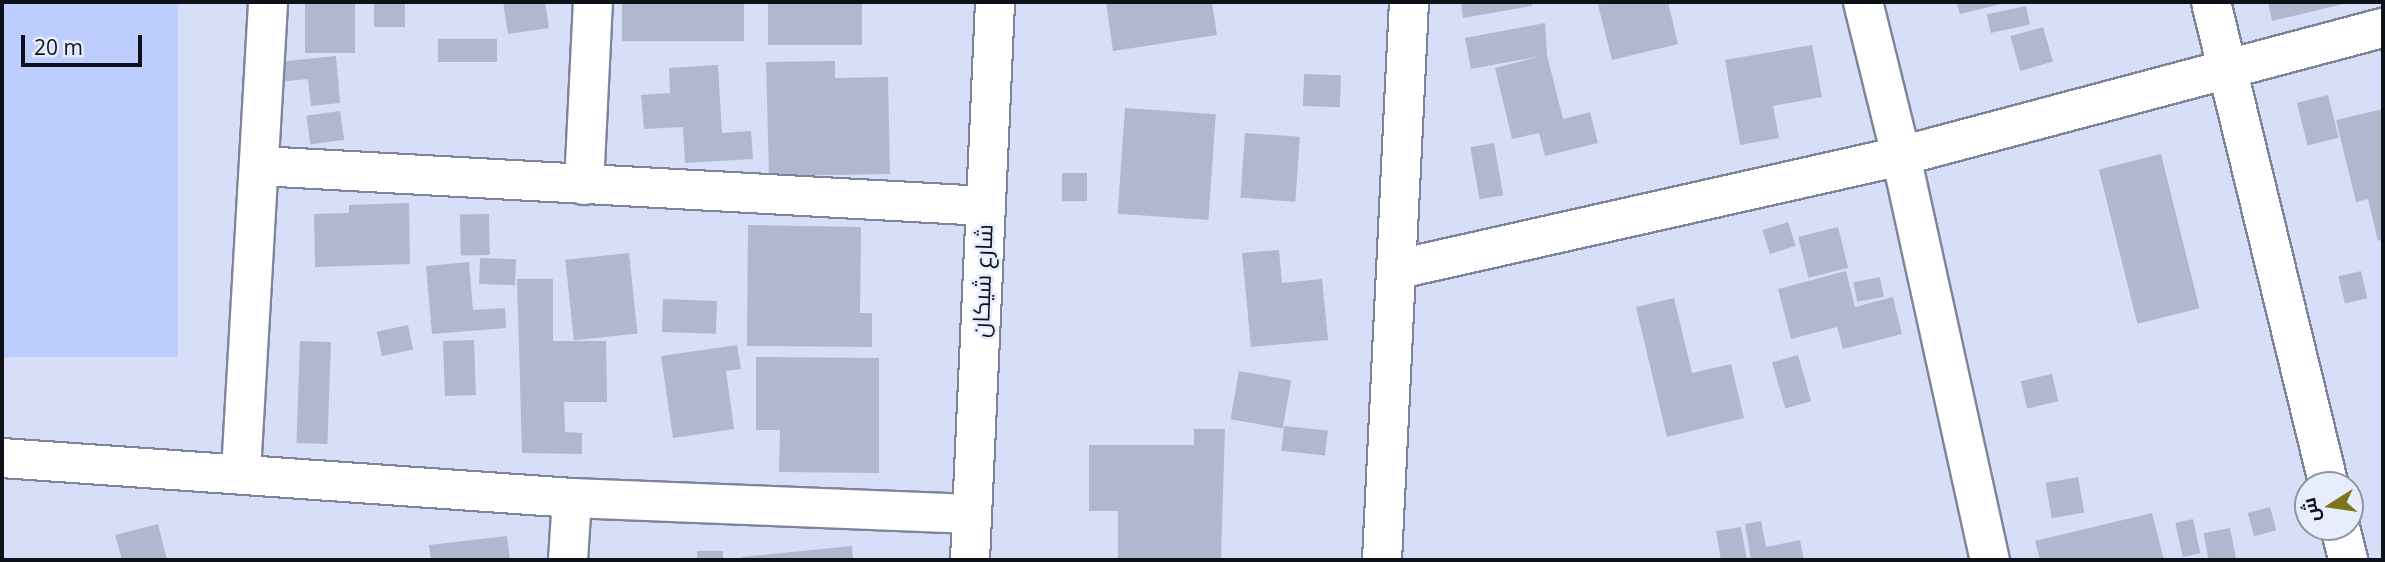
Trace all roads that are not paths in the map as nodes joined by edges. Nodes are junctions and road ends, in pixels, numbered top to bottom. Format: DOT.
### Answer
graph roads {
  1 [pos="268,2"];
  2 [pos="593,2"];
  3 [pos="995,2"];
  4 [pos="1409,2"];
  5 [pos="1863,2"];
  6 [pos="2211,2"];
  7 [pos="2383,28"];
  8 [pos="2227,68"];
  9 [pos="1901,156"];
  10 [pos="260,166"];
  11 [pos="584,185"];
  12 [pos="985,206"];
  13 [pos="1399,269"];
  14 [pos="2,458"];
  15 [pos="2326,471"];
  16 [pos="242,472"];
  17 [pos="572,498"];
  18 [pos="972,514"];
  19 [pos="2343,541"];
  20 [pos="568,560"];
  21 [pos="970,560"];
  22 [pos="1381,560"];
  23 [pos="1990,560"];
  24 [pos="2348,560"];
  1 -- 10 [label="street"];
  2 -- 11 [label="street"];
  3 -- 12 [label="street, شارع شيكان"];
  4 -- 13 [label="street"];
  5 -- 9 [label="street"];
  6 -- 8 [label="street"];
  7 -- 8 [label="street"];
  8 -- 9 [label="street"];
  8 -- 15 [label="street"];
  9 -- 13 [label="street"];
  9 -- 23 [label="street"];
  10 -- 11 [label="street"];
  10 -- 16 [label="street"];
  11 -- 12 [label="street"];
  12 -- 18 [label="street, شارع شيكان"];
  13 -- 22 [label="street"];
  14 -- 16 [label="street"];
  16 -- 17 [label="street"];
  17 -- 18 [label="street"];
  17 -- 20 [label="street"];
  18 -- 21 [label="street, شارع شيكان"];
  19 -- 24 [label="street"];
}
